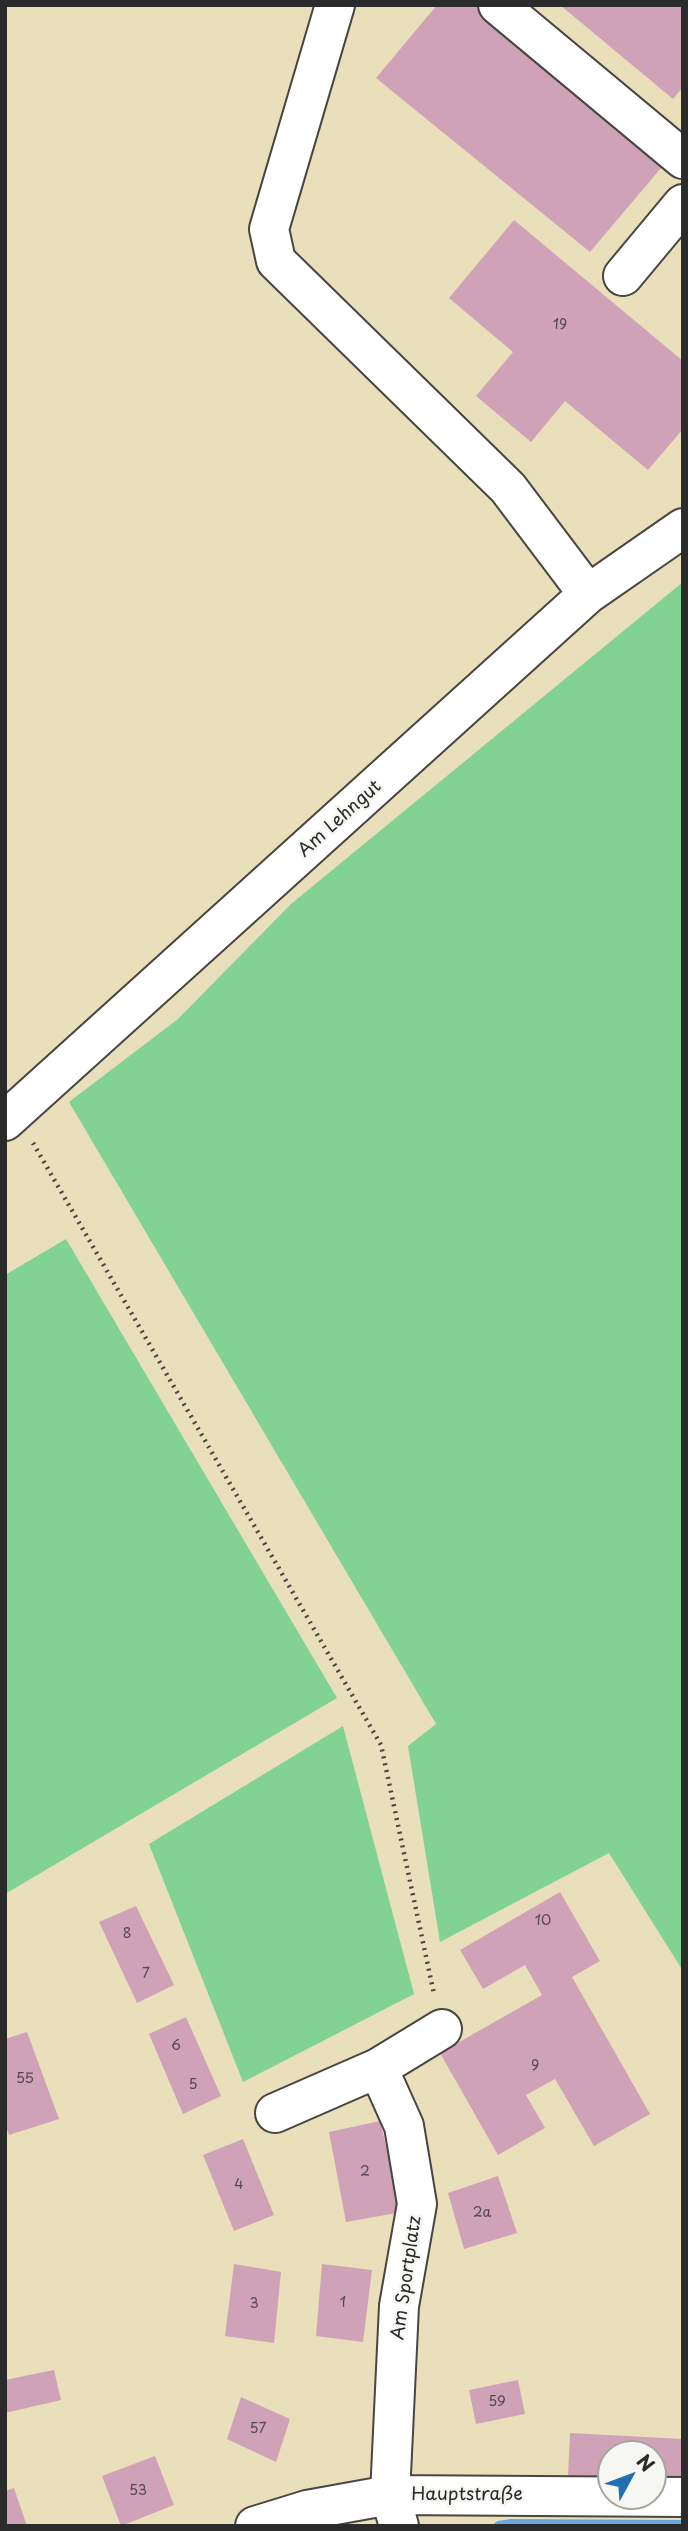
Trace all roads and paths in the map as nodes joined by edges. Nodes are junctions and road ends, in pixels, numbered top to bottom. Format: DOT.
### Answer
graph roads {
  1 [pos="335,5"];
  2 [pos="498,5"];
  3 [pos="683,159"];
  4 [pos="683,204"];
  5 [pos="623,276"];
  6 [pos="683,528"];
  7 [pos="588,594"];
  8 [pos="10,1116"];
  9 [pos="442,2029"];
  10 [pos="379,2068"];
  11 [pos="275,2113"];
  12 [pos="683,2497"];
  13 [pos="395,2513"];
  14 [pos="255,2526"];
  1 -- 7 [label="street"];
  2 -- 3 [label="street"];
  4 -- 5 [label="street"];
  6 -- 7 [label="street, Am Lehngut"];
  7 -- 8 [label="street, Am Lehngut"];
  8 -- 9 [label="path"];
  9 -- 10 [label="street"];
  10 -- 11 [label="street"];
  10 -- 13 [label="street, Am Sportplatz"];
  12 -- 13 [label="street, Hauptstraße"];
  13 -- 14 [label="street, Hauptstraße"];
}
